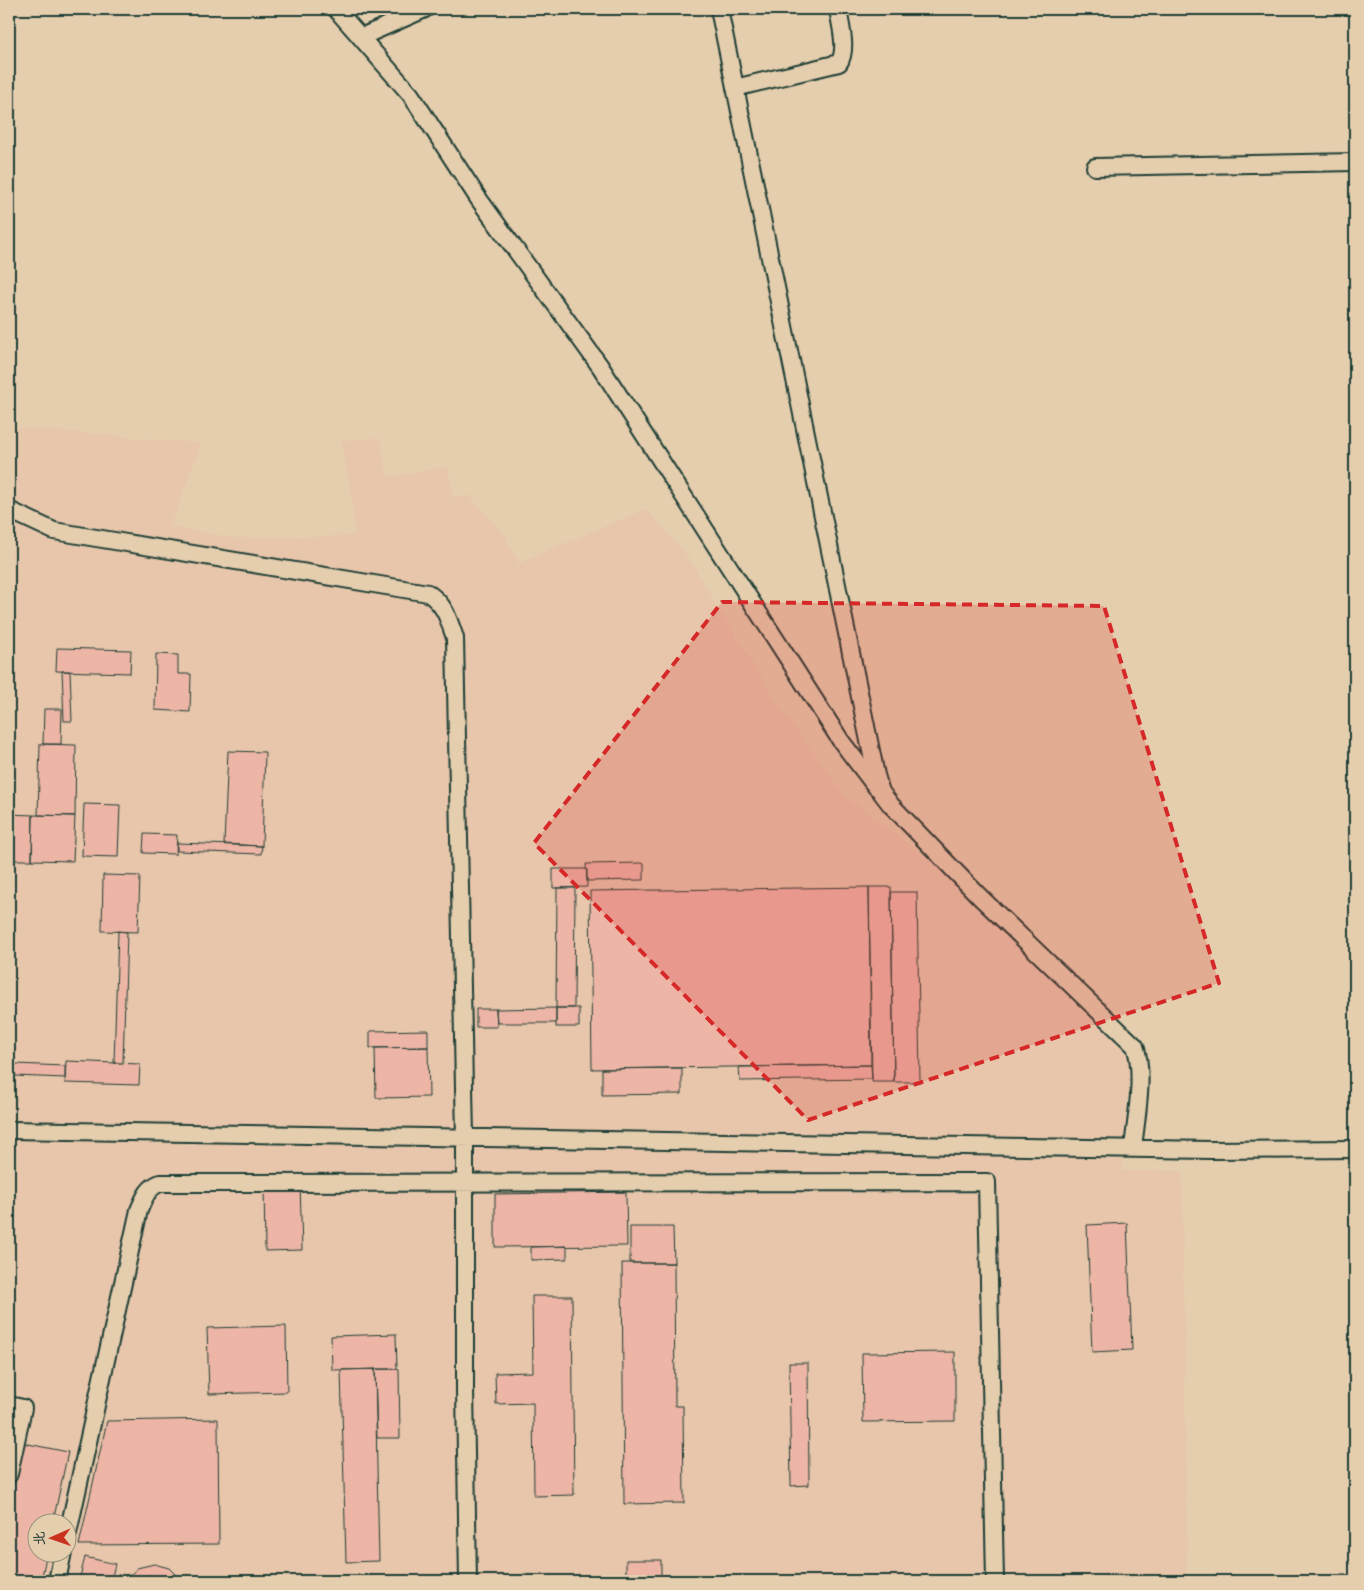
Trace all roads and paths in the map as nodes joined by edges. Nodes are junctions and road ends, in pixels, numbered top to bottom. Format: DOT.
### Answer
graph roads {
  1 [pos="336,9"];
  2 [pos="425,9"];
  3 [pos="719,9"];
  4 [pos="838,9"];
  5 [pos="349,16"];
  6 [pos="361,37"];
  7 [pos="735,88"];
  8 [pos="1355,162"];
  9 [pos="1095,167"];
  10 [pos="9,510"];
  11 [pos="881,792"];
  12 [pos="9,1130"];
  13 [pos="465,1137"];
  14 [pos="1133,1148"];
  15 [pos="1355,1149"];
  16 [pos="465,1182"];
  17 [pos="9,1405"];
  18 [pos="9,1474"];
  19 [pos="73,1512"];
  20 [pos="61,1562"];
  21 [pos="57,1581"];
  22 [pos="468,1581"];
  23 [pos="995,1581"];
  1 -- 5 [label="street"];
  2 -- 6 [label="street"];
  3 -- 7 [label="street"];
  4 -- 7 [label="street"];
  5 -- 6 [label="street"];
  6 -- 11 [label="street"];
  7 -- 11 [label="street"];
  8 -- 9 [label="street"];
  10 -- 13 [label="street"];
  11 -- 14 [label="street"];
  12 -- 13 [label="street"];
  13 -- 14 [label="street"];
  13 -- 16 [label="street"];
  14 -- 15 [label="street"];
  16 -- 19 [label="street"];
  16 -- 22 [label="street"];
  16 -- 23 [label="street"];
  17 -- 18 [label="street"];
  20 -- 21 [label="street"];
}
